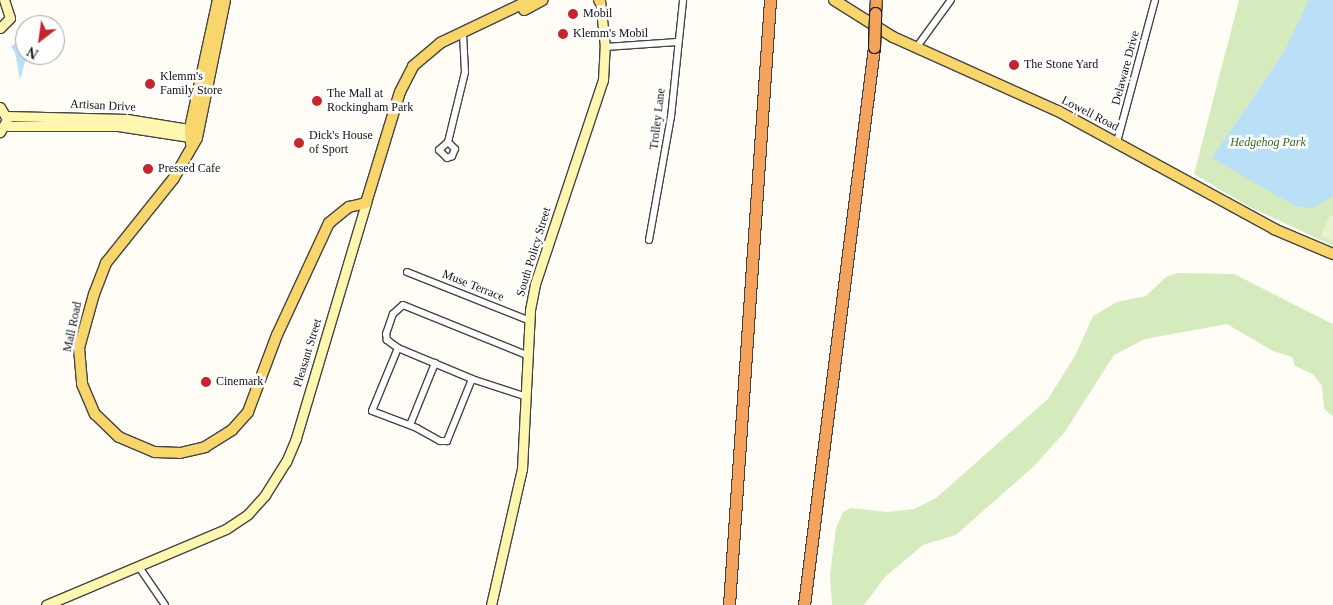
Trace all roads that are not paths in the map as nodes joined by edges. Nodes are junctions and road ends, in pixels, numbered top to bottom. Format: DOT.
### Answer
graph roads {
  1 [pos="218,0"];
  2 [pos="226,0"];
  3 [pos="530,0"];
  4 [pos="543,0"];
  5 [pos="683,0"];
  6 [pos="770,0"];
  7 [pos="834,0"];
  8 [pos="876,0"];
  9 [pos="951,0"];
  10 [pos="1155,0"];
  11 [pos="3,1"];
  12 [pos="600,1"];
  13 [pos="492,20"];
  14 [pos="0,29"];
  15 [pos="463,33"];
  16 [pos="678,42"];
  17 [pos="605,47"];
  18 [pos="916,48"];
  19 [pos="0,107"];
  20 [pos="6,116"];
  21 [pos="2,129"];
  22 [pos="193,136"];
  23 [pos="448,142"];
  24 [pos="1117,142"];
  25 [pos="366,204"];
  26 [pos="649,240"];
  27 [pos="1333,254"];
  28 [pos="407,272"];
  29 [pos="530,321"];
  30 [pos="398,348"];
  31 [pos="529,356"];
  32 [pos="435,363"];
  33 [pos="472,379"];
  34 [pos="527,397"];
  35 [pos="410,425"];
  36 [pos="139,567"];
  37 [pos="46,605"];
  38 [pos="165,605"];
  39 [pos="491,605"];
  40 [pos="729,605"];
  41 [pos="805,605"];
  1 -- 22 [label="main road, Mall Road"];
  2 -- 22 [label="main road, Mall Road"];
  3 -- 13 [label="main road, Pleasant Street"];
  4 -- 13 [label="main road, Pleasant Street"];
  5 -- 16 [label="street, Trolley Lane"];
  6 -- 40 [label="highway"];
  7 -- 18 [label="main road, Lowell Road"];
  8 -- 41 [label="highway, bridge"];
  9 -- 18 [label="street"];
  10 -- 24 [label="street, Delaware Drive"];
  11 -- 14 [label="main road"];
  12 -- 17 [label="main road, South Policy Street"];
  13 -- 15 [label="main road, Pleasant Street"];
  15 -- 23 [label="street"];
  15 -- 25 [label="main road, Pleasant Street"];
  16 -- 17 [label="street"];
  16 -- 26 [label="street, Trolley Lane"];
  17 -- 29 [label="main road, South Policy Street"];
  18 -- 24 [label="main road, Lowell Road"];
  19 -- 20 [label="main road"];
  20 -- 21 [label="main road"];
  20 -- 22 [label="main road, Artisan Drive"];
  21 -- 22 [label="main road, Artisan Drive"];
  22 -- 25 [label="main road, Mall Road"];
  24 -- 27 [label="main road, Lowell Road"];
  25 -- 36 [label="main road, Pleasant Street"];
  28 -- 29 [label="street, Muse Terrace"];
  29 -- 31 [label="main road, South Policy Street"];
  30 -- 31 [label="street"];
  30 -- 32 [label="street"];
  30 -- 35 [label="street"];
  31 -- 34 [label="main road, South Policy Street"];
  32 -- 33 [label="street"];
  32 -- 35 [label="street"];
  33 -- 34 [label="street"];
  33 -- 35 [label="street"];
  34 -- 39 [label="main road, South Policy Street"];
  36 -- 37 [label="main road, Pleasant Street"];
  36 -- 38 [label="street"];
}
